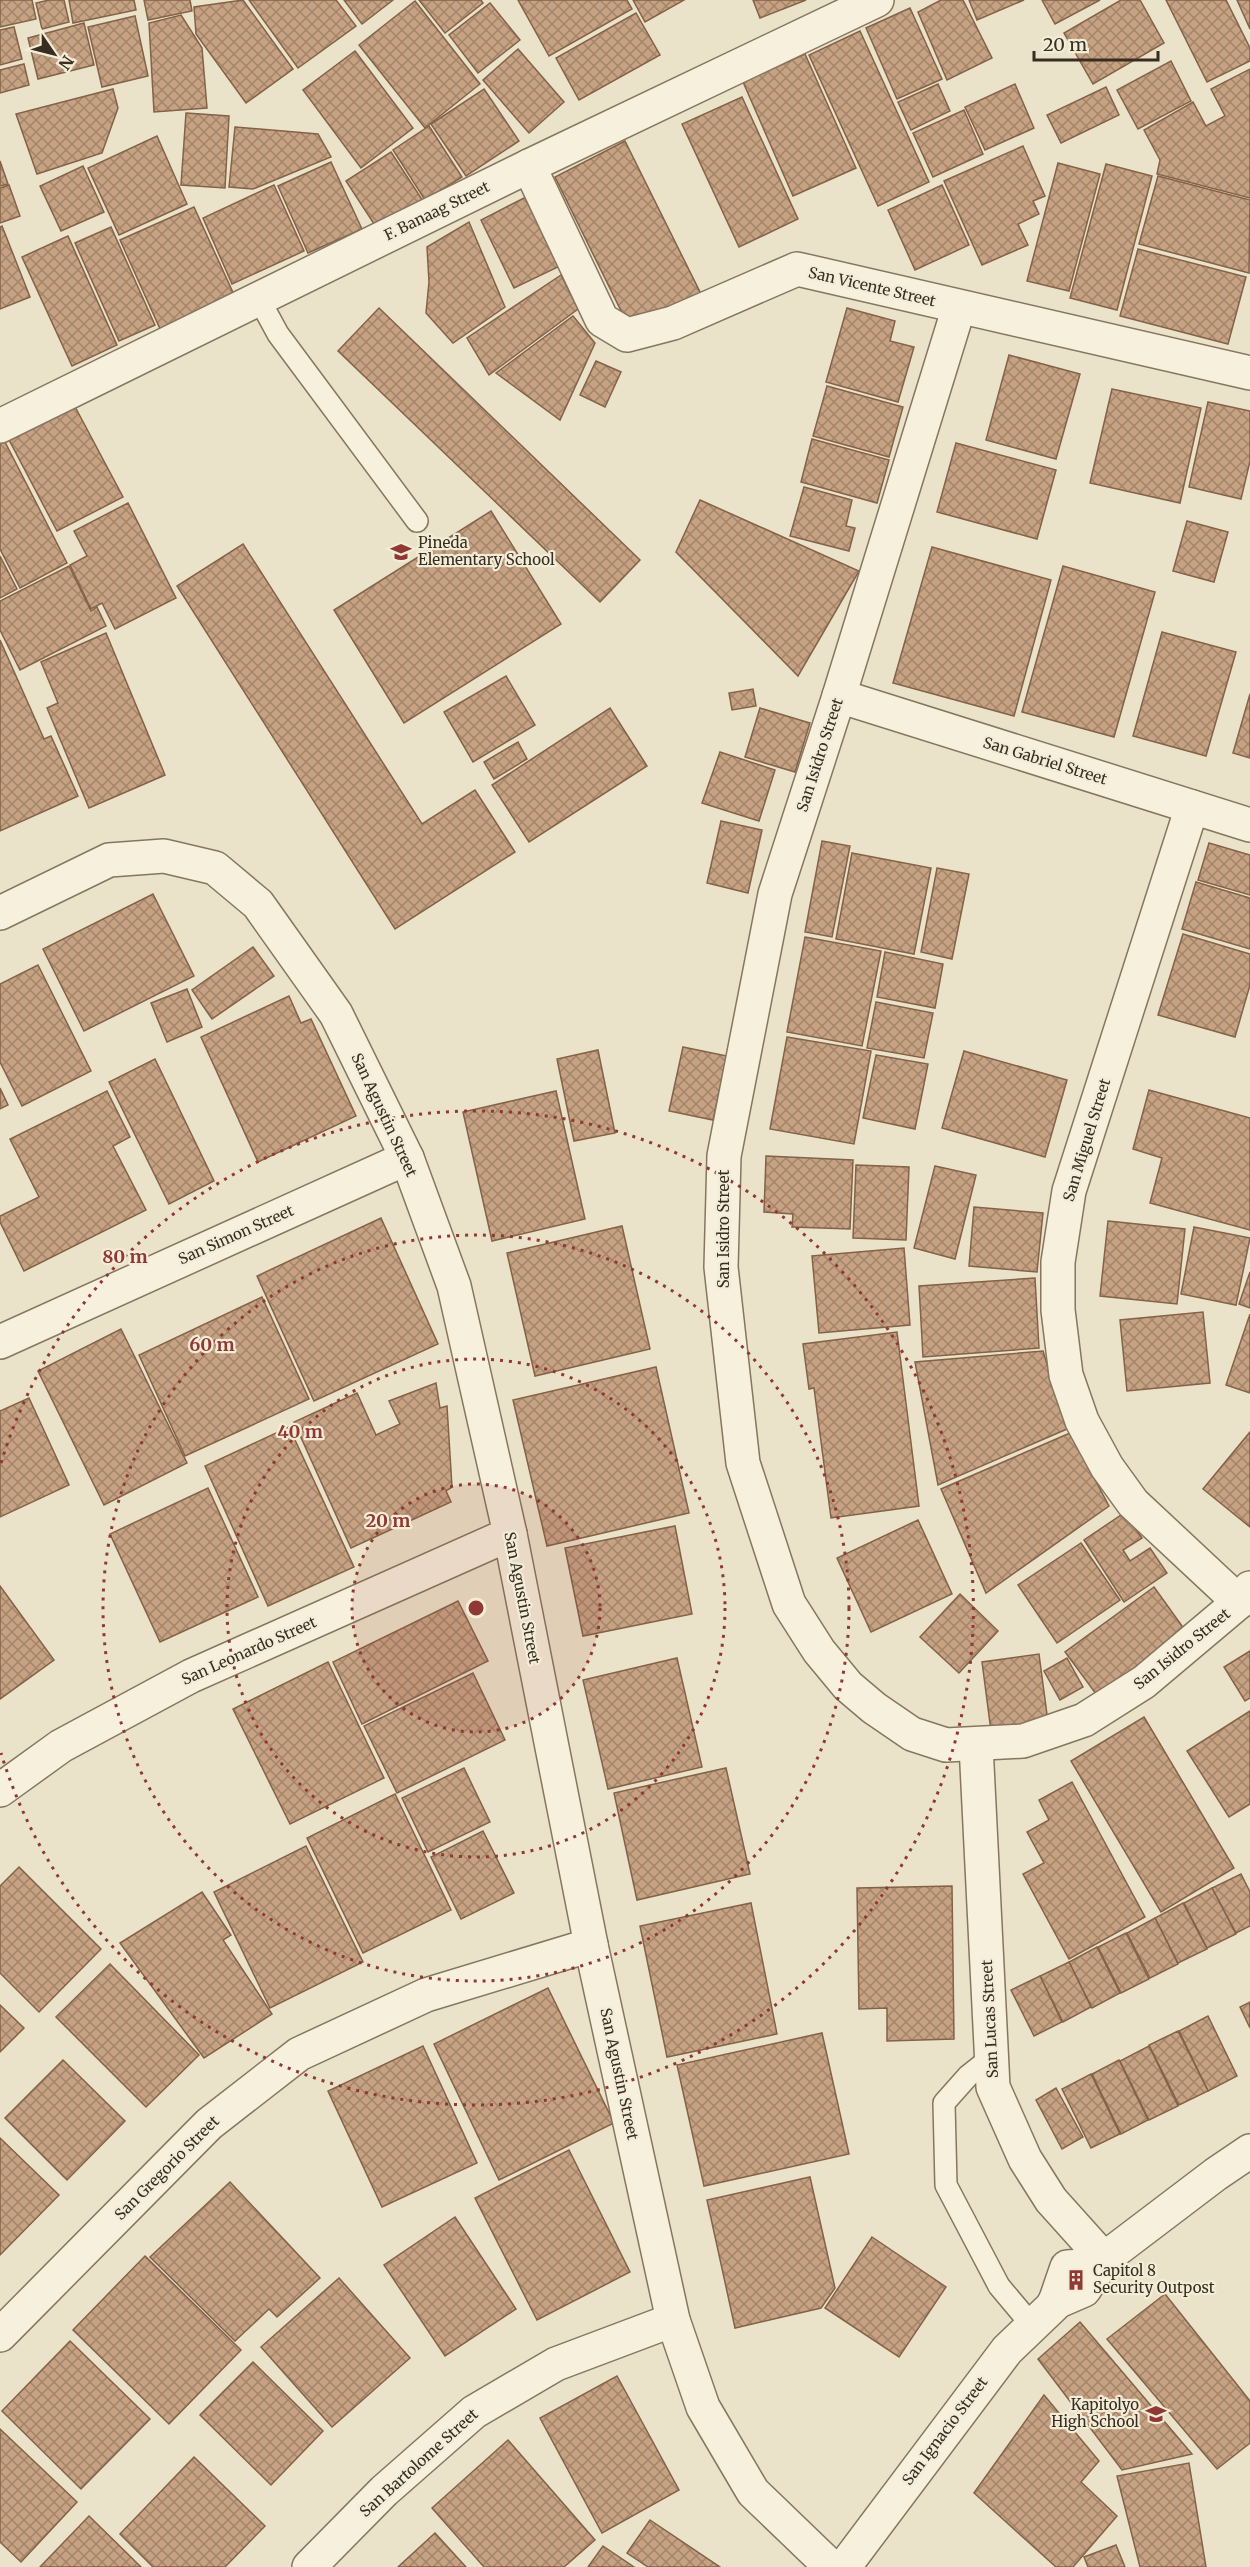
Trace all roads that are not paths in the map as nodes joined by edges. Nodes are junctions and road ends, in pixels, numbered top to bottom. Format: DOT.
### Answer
graph roads {
  1 [pos="877,0"];
  2 [pos="529,166"];
  3 [pos="259,299"];
  4 [pos="959,307"];
  5 [pos="1250,373"];
  6 [pos="0,426"];
  7 [pos="417,521"];
  8 [pos="839,696"];
  9 [pos="1192,807"];
  10 [pos="1250,825"];
  11 [pos="0,913"];
  12 [pos="407,1158"];
  13 [pos="0,1342"];
  14 [pos="510,1534"];
  15 [pos="1244,1595"];
  16 [pos="976,1745"];
  17 [pos="0,1790"];
  18 [pos="591,1945"];
  19 [pos="992,2057"];
  20 [pos="1250,2151"];
  21 [pos="1101,2262"];
  22 [pos="1044,2308"];
  23 [pos="673,2320"];
  24 [pos="0,2335"];
  25 [pos="309,2567"];
  26 [pos="831,2567"];
  27 [pos="844,2567"];
  1 -- 2 [label="street, F. Banaag Street"];
  2 -- 3 [label="street, F. Banaag Street"];
  2 -- 4 [label="street, San Vicente Street"];
  3 -- 6 [label="street, F. Banaag Street"];
  3 -- 7 [label="lane"];
  4 -- 5 [label="street, San Vicente Street"];
  4 -- 8 [label="street, San Isidro Street"];
  8 -- 9 [label="street, San Gabriel Street"];
  8 -- 16 [label="street, San Isidro Street"];
  9 -- 10 [label="street, San Gabriel Street"];
  9 -- 15 [label="street, San Miguel Street"];
  11 -- 12 [label="street, San Agustin Street"];
  12 -- 13 [label="street, San Simon Street"];
  12 -- 14 [label="street, San Agustin Street"];
  14 -- 17 [label="street, San Leonardo Street"];
  14 -- 18 [label="street, San Agustin Street"];
  15 -- 16 [label="street, San Isidro Street"];
  16 -- 19 [label="street, San Lucas Street"];
  18 -- 23 [label="street, San Agustin Street"];
  18 -- 24 [label="street, San Gregorio Street"];
  19 -- 21 [label="street, San Lucas Street"];
  19 -- 22 [label="lane"];
  20 -- 21 [label="street"];
  21 -- 22 [label="street, San Ignacio Street"];
  22 -- 27 [label="street, San Ignacio Street"];
  23 -- 25 [label="street, San Bartolome Street"];
  23 -- 26 [label="street, San Agustin Street"];
}
